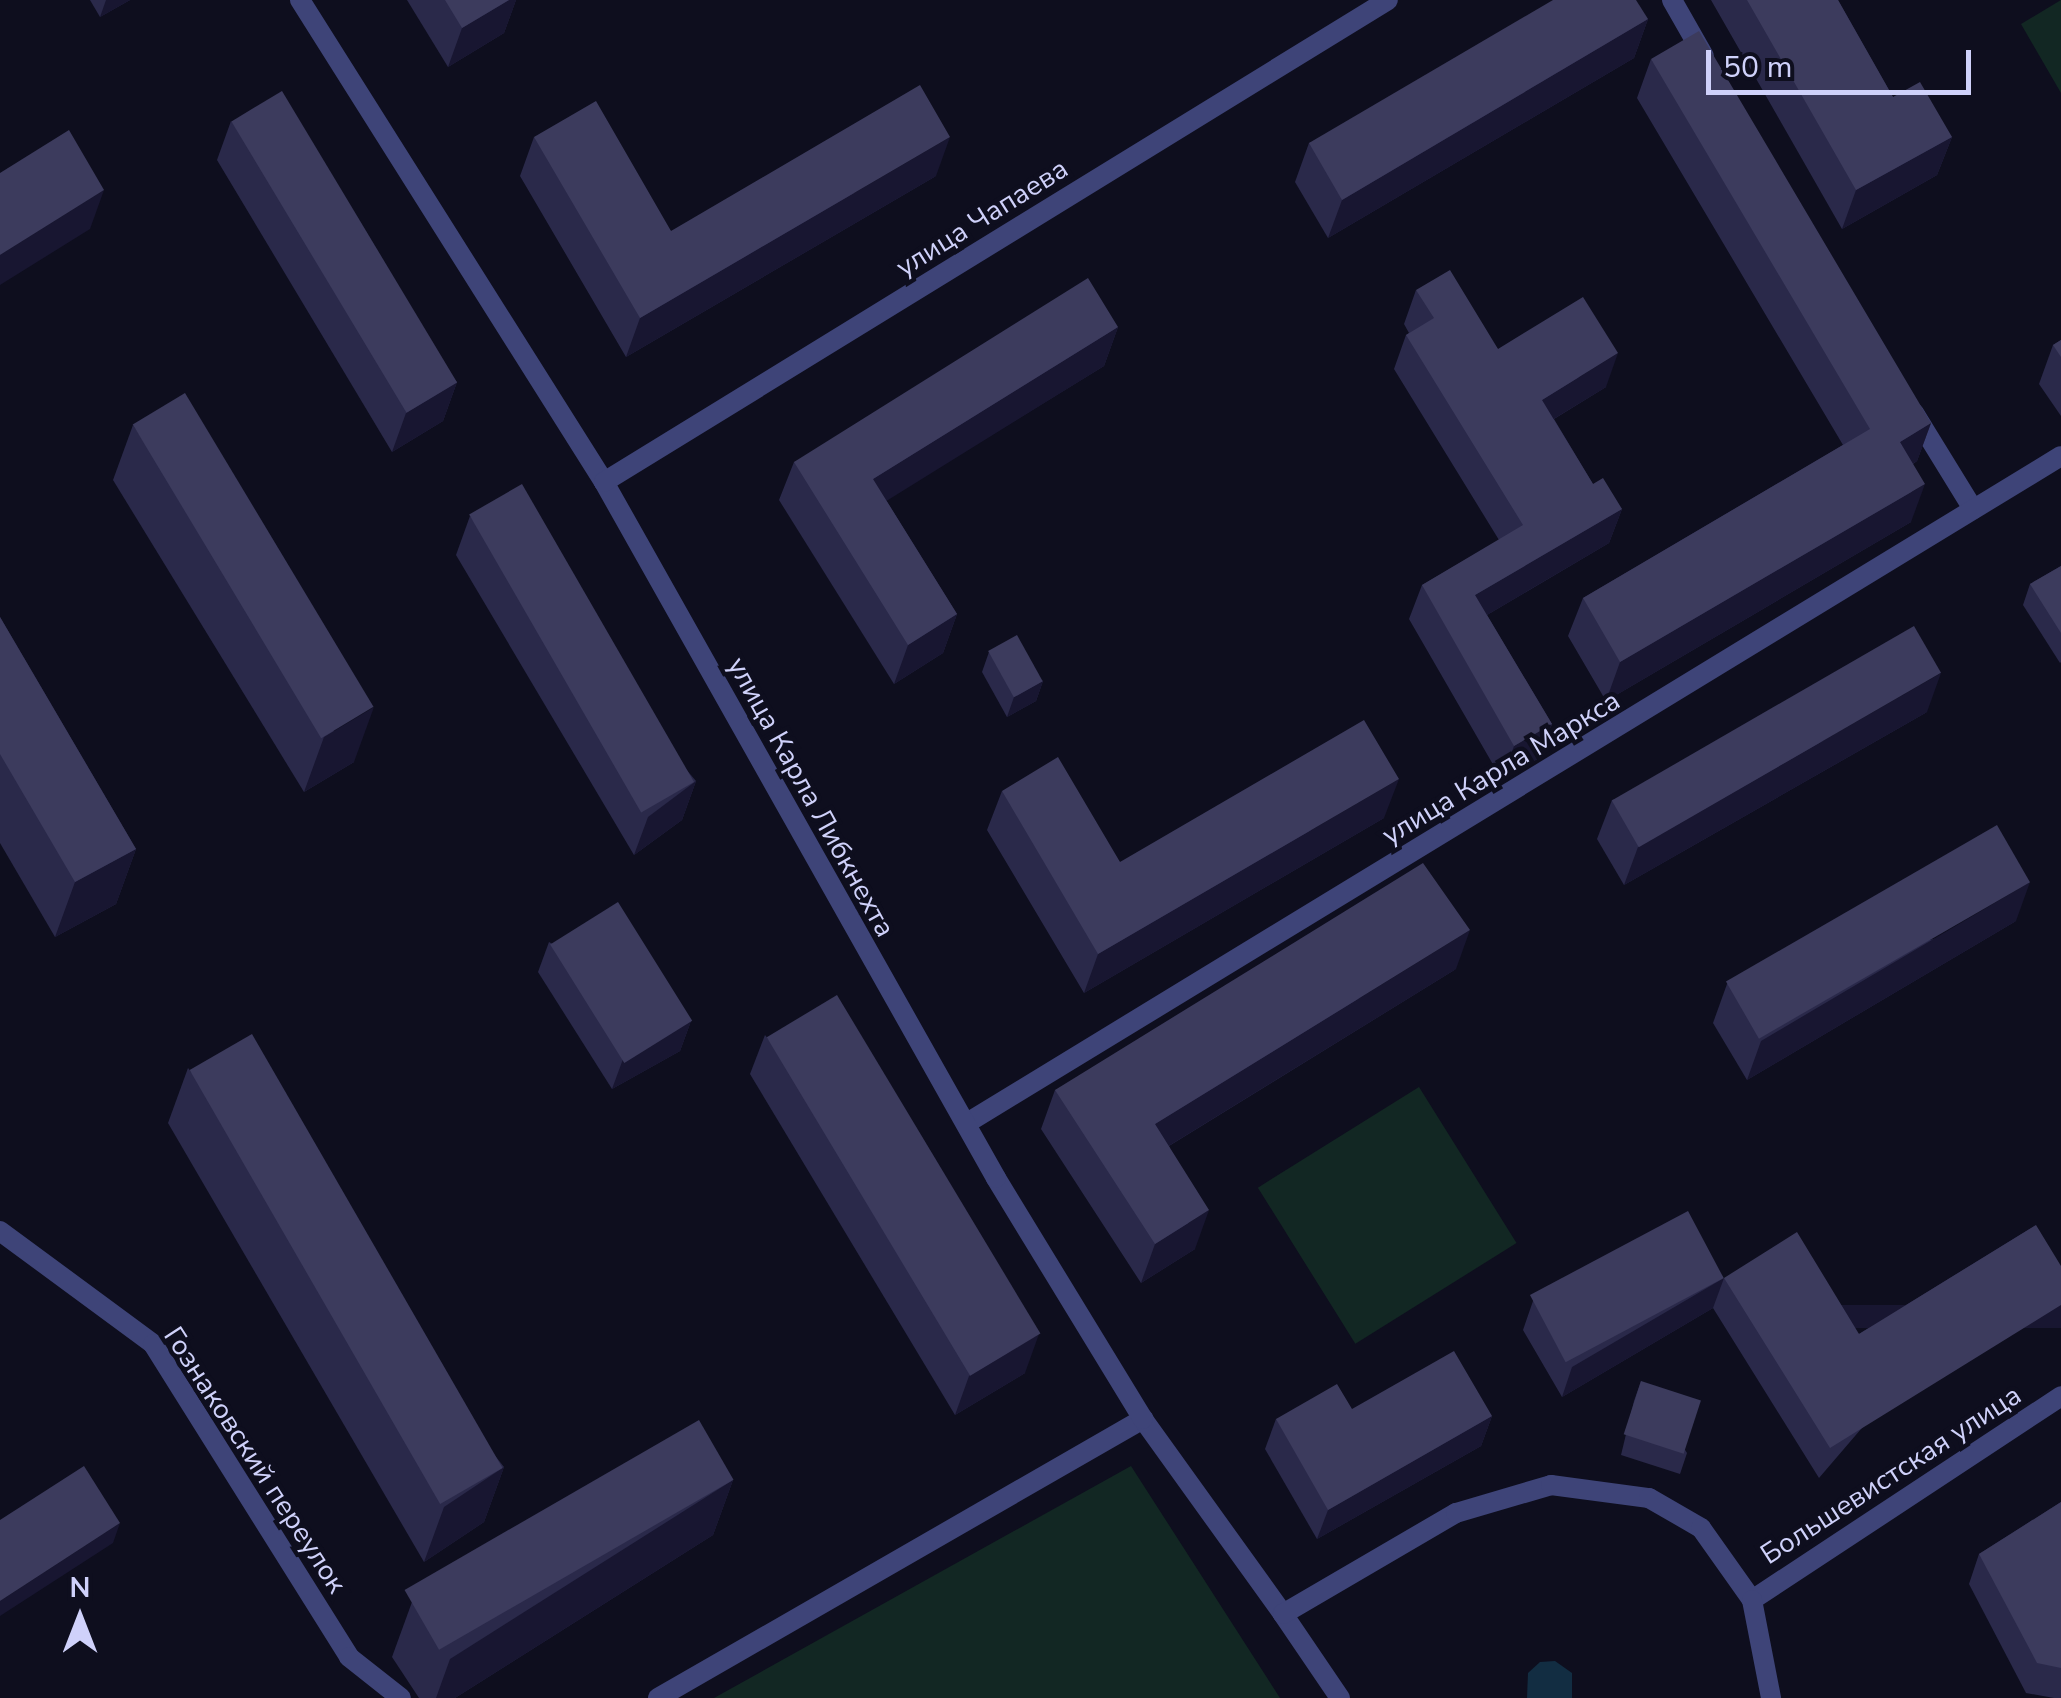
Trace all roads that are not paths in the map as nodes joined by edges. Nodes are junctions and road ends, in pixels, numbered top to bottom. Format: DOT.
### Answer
graph roads {
  1 [pos="300,0"];
  2 [pos="1388,0"];
  3 [pos="1672,0"];
  4 [pos="1711,68"];
  5 [pos="1906,398"];
  6 [pos="2061,456"];
  7 [pos="604,482"];
  8 [pos="1973,509"];
  9 [pos="967,1123"];
  10 [pos="0,1231"];
  11 [pos="2061,1396"];
  12 [pos="1143,1419"];
  13 [pos="1752,1600"];
  14 [pos="1283,1614"];
  15 [pos="401,1698"];
  16 [pos="658,1698"];
  17 [pos="1340,1698"];
  18 [pos="1771,1698"];
  1 -- 7 [label="street, улица Карла Либкнехта"];
  2 -- 7 [label="street, улица Чапаева"];
  3 -- 4 [label="street"];
  5 -- 8 [label="street"];
  6 -- 8 [label="street, улица Карла Маркса"];
  7 -- 9 [label="street, улица Карла Либкнехта"];
  8 -- 9 [label="street, улица Карла Маркса"];
  9 -- 12 [label="street, улица Карла Либкнехта"];
  10 -- 15 [label="street, Гознаковский переулок"];
  11 -- 13 [label="street, Большевистская улица"];
  12 -- 14 [label="street, улица Карла Либкнехта"];
  12 -- 16 [label="street"];
  13 -- 14 [label="street"];
  13 -- 18 [label="street"];
  14 -- 17 [label="street, улица Карла Либкнехта"];
}
